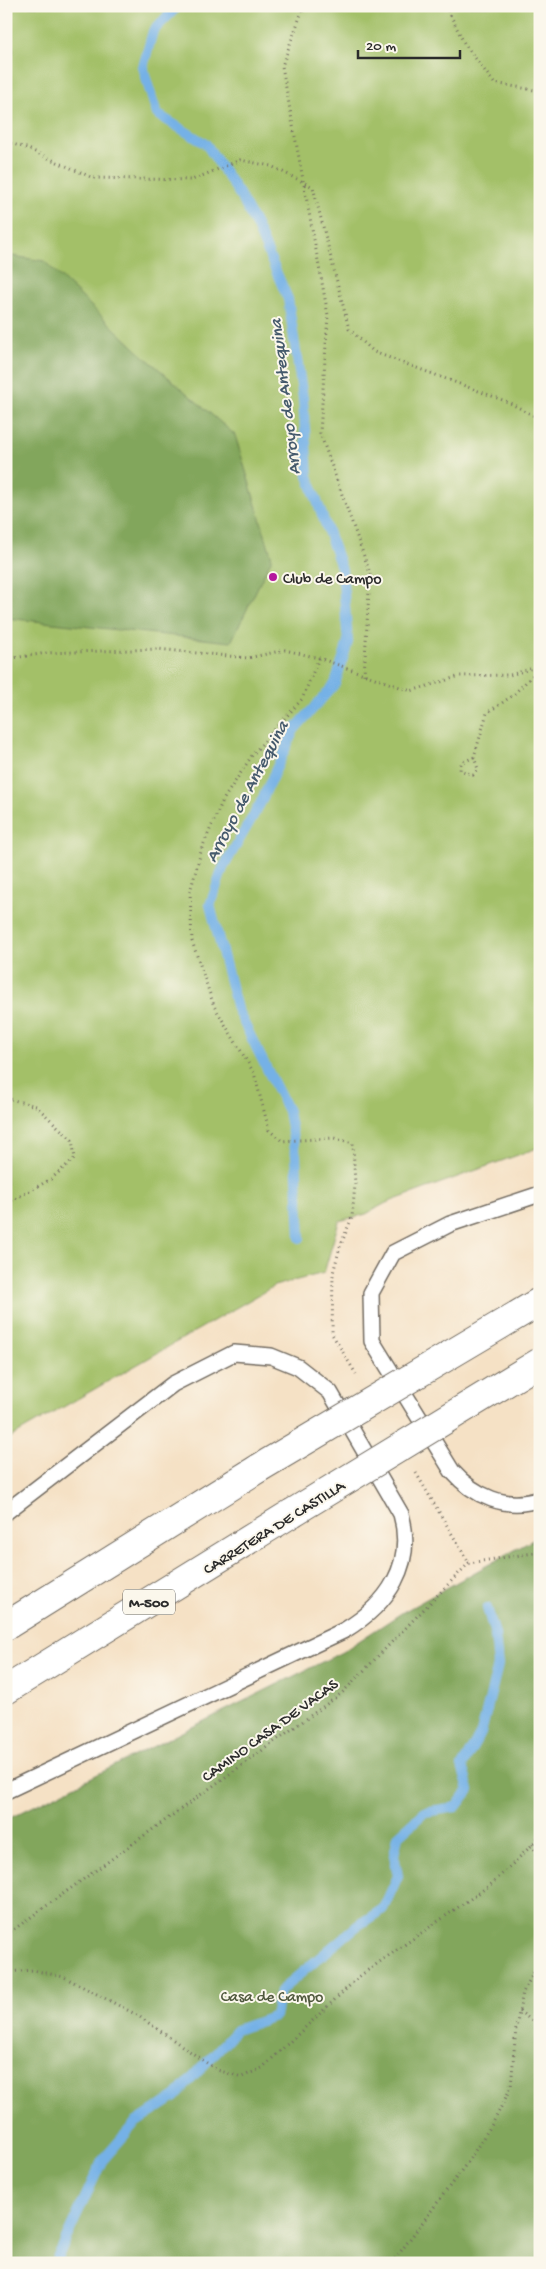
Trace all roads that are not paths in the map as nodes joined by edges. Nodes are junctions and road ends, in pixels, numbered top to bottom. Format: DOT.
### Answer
graph roads {
  1 [pos="540,1194"];
  2 [pos="539,1301"];
  3 [pos="540,1362"];
  4 [pos="540,1499"];
  5 [pos="6,1512"];
  6 [pos="6,1626"];
  7 [pos="6,1690"];
  8 [pos="6,1791"];
  1 -- 4 [label="lane"];
  2 -- 6 [label="highway, bridge"];
  3 -- 7 [label="highway, CARRETERA DE CASTILLA / M-500, bridge"];
  5 -- 8 [label="lane"];
}
